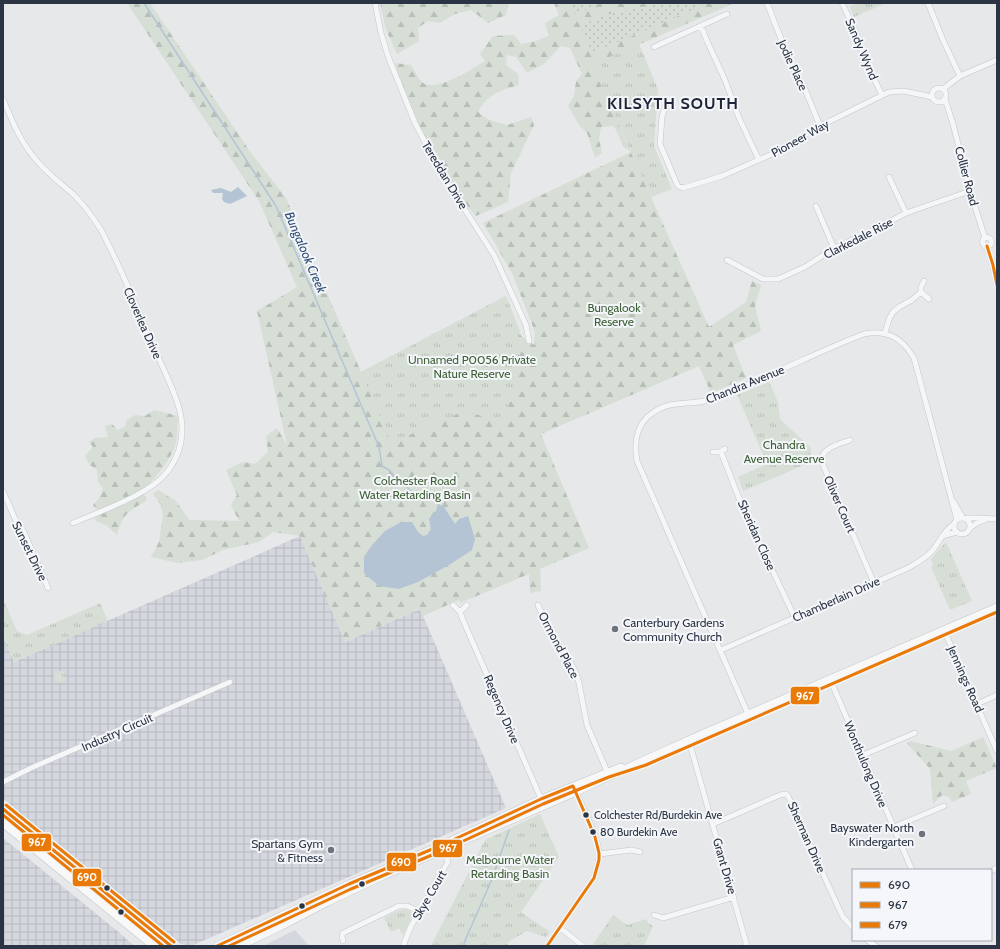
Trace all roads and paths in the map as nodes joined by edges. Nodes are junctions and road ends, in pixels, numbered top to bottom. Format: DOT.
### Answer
graph roads {
  1 [pos="375,3"];
  2 [pos="767,3"];
  3 [pos="842,3"];
  4 [pos="928,3"];
  5 [pos="727,14"];
  6 [pos="701,26"];
  7 [pos="654,47"];
  8 [pos="997,60"];
  9 [pos="960,76"];
  10 [pos="882,95"];
  11 [pos="932,95"];
  12 [pos="944,96"];
  13 [pos="3,99"];
  14 [pos="666,104"];
  15 [pos="820,126"];
  16 [pos="759,160"];
  17 [pos="889,177"];
  18 [pos="970,191"];
  19 [pos="816,206"];
  20 [pos="906,213"];
  21 [pos="985,238"];
  22 [pos="994,239"];
  23 [pos="987,246"];
  24 [pos="834,248"];
  25 [pos="727,260"];
  26 [pos="924,281"];
  27 [pos="997,285"];
  28 [pos="921,292"];
  29 [pos="929,298"];
  30 [pos="885,333"];
  31 [pos="529,341"];
  32 [pos="850,440"];
  33 [pos="713,452"];
  34 [pos="3,491"];
  35 [pos="950,497"];
  36 [pos="965,518"];
  37 [pos="988,520"];
  38 [pos="997,520"];
  39 [pos="956,522"];
  40 [pos="73,523"];
  41 [pos="970,528"];
  42 [pos="957,532"];
  43 [pos="942,536"];
  44 [pos="874,583"];
  45 [pos="48,588"];
  46 [pos="453,605"];
  47 [pos="468,605"];
  48 [pos="538,605"];
  49 [pos="997,607"];
  50 [pos="460,612"];
  51 [pos="795,618"];
  52 [pos="944,630"];
  53 [pos="721,650"];
  54 [pos="830,679"];
  55 [pos="230,682"];
  56 [pos="997,695"];
  57 [pos="976,704"];
  58 [pos="748,714"];
  59 [pos="915,733"];
  60 [pos="689,741"];
  61 [pos="997,751"];
  62 [pos="863,755"];
  63 [pos="608,774"];
  64 [pos="3,782"];
  65 [pos="574,789"];
  66 [pos="542,802"];
  67 [pos="944,806"];
  68 [pos="3,809"];
  69 [pos="3,823"];
  70 [pos="713,824"];
  71 [pos="894,828"];
  72 [pos="443,847"];
  73 [pos="640,852"];
  74 [pos="599,854"];
  75 [pos="912,869"];
  76 [pos="734,897"];
  77 [pos="419,911"];
  78 [pos="654,915"];
  79 [pos="852,927"];
  80 [pos="560,928"];
  81 [pos="343,938"];
  82 [pos="152,945"];
  83 [pos="171,946"];
  84 [pos="217,946"];
  85 [pos="240,946"];
  86 [pos="403,946"];
  87 [pos="547,946"];
  88 [pos="583,946"];
  89 [pos="747,946"];
  1 -- 31 [label="street, Tereddan Drive"];
  2 -- 15 [label="street, Jodie Place"];
  3 -- 10 [label="street, Sandy Wynd"];
  4 -- 9 [label="street"];
  5 -- 6 [label="street"];
  6 -- 7 [label="street"];
  6 -- 16 [label="street"];
  8 -- 9 [label="street"];
  9 -- 12 [label="street"];
  10 -- 11 [label="street, Pioneer Way"];
  10 -- 15 [label="street, Pioneer Way"];
  11 -- 12 [label="street"];
  11 -- 12 [label="street"];
  12 -- 18 [label="street, Collier Road"];
  13 -- 40 [label="street, Cloverlea Drive"];
  14 -- 16 [label="street, Pioneer Way"];
  15 -- 16 [label="street, Pioneer Way"];
  17 -- 20 [label="street"];
  18 -- 20 [label="street, Clarkedale Rise"];
  18 -- 21 [label="street, Collier Road"];
  19 -- 24 [label="street"];
  20 -- 24 [label="street, Clarkedale Rise"];
  21 -- 22 [label="street"];
  21 -- 23 [label="street, Collier Road"];
  22 -- 23 [label="street"];
  23 -- 27 [label="street"];
  24 -- 25 [label="street, Clarkedale Rise"];
  26 -- 28 [label="street"];
  28 -- 29 [label="street"];
  28 -- 30 [label="street"];
  30 -- 35 [label="street"];
  30 -- 53 [label="street, Chandra Avenue"];
  32 -- 44 [label="street, Oliver Court"];
  33 -- 51 [label="street, Sheridan Close"];
  34 -- 45 [label="street, Sunset Drive"];
  35 -- 36 [label="street"];
  35 -- 39 [label="street"];
  36 -- 37 [label="street"];
  36 -- 39 [label="street"];
  36 -- 41 [label="street"];
  37 -- 38 [label="street"];
  37 -- 41 [label="street"];
  39 -- 42 [label="street"];
  39 -- 43 [label="street, Chamberlain Drive"];
  41 -- 42 [label="street"];
  42 -- 43 [label="street"];
  43 -- 44 [label="street, Chamberlain Drive"];
  44 -- 51 [label="street, Chamberlain Drive"];
  46 -- 50 [label="street, Regency Drive"];
  47 -- 50 [label="street"];
  48 -- 63 [label="street, Ormond Place"];
  49 -- 52 [label="main road"];
  50 -- 66 [label="street, Regency Drive"];
  51 -- 53 [label="street, Chamberlain Drive"];
  52 -- 54 [label="main road"];
  52 -- 57 [label="street, Jennings Road"];
  53 -- 58 [label="street, Chandra Avenue"];
  54 -- 58 [label="main road"];
  54 -- 62 [label="street, Wonthulong Drive"];
  55 -- 64 [label="street, Industry Circuit"];
  56 -- 57 [label="street"];
  57 -- 61 [label="street, Jennings Road"];
  58 -- 60 [label="main road"];
  59 -- 62 [label="street"];
  60 -- 63 [label="main road"];
  60 -- 70 [label="street, Grant Drive"];
  62 -- 71 [label="street, Wonthulong Drive"];
  63 -- 65 [label="main road"];
  65 -- 66 [label="main road"];
  65 -- 74 [label="street"];
  66 -- 72 [label="main road"];
  67 -- 71 [label="street"];
  68 -- 83 [label="main road"];
  69 -- 82 [label="main road"];
  70 -- 76 [label="street, Grant Drive"];
  70 -- 79 [label="street, Sherman Drive"];
  71 -- 75 [label="street, Wonthulong Drive"];
  72 -- 77 [label="street, Skye Court"];
  72 -- 84 [label="main road"];
  72 -- 85 [label="main road"];
  73 -- 74 [label="street"];
  74 -- 80 [label="street"];
  76 -- 78 [label="street"];
  76 -- 89 [label="street, Grant Drive"];
  77 -- 81 [label="street"];
  77 -- 86 [label="street, Skye Court"];
  80 -- 87 [label="street"];
  80 -- 88 [label="street"];
}
